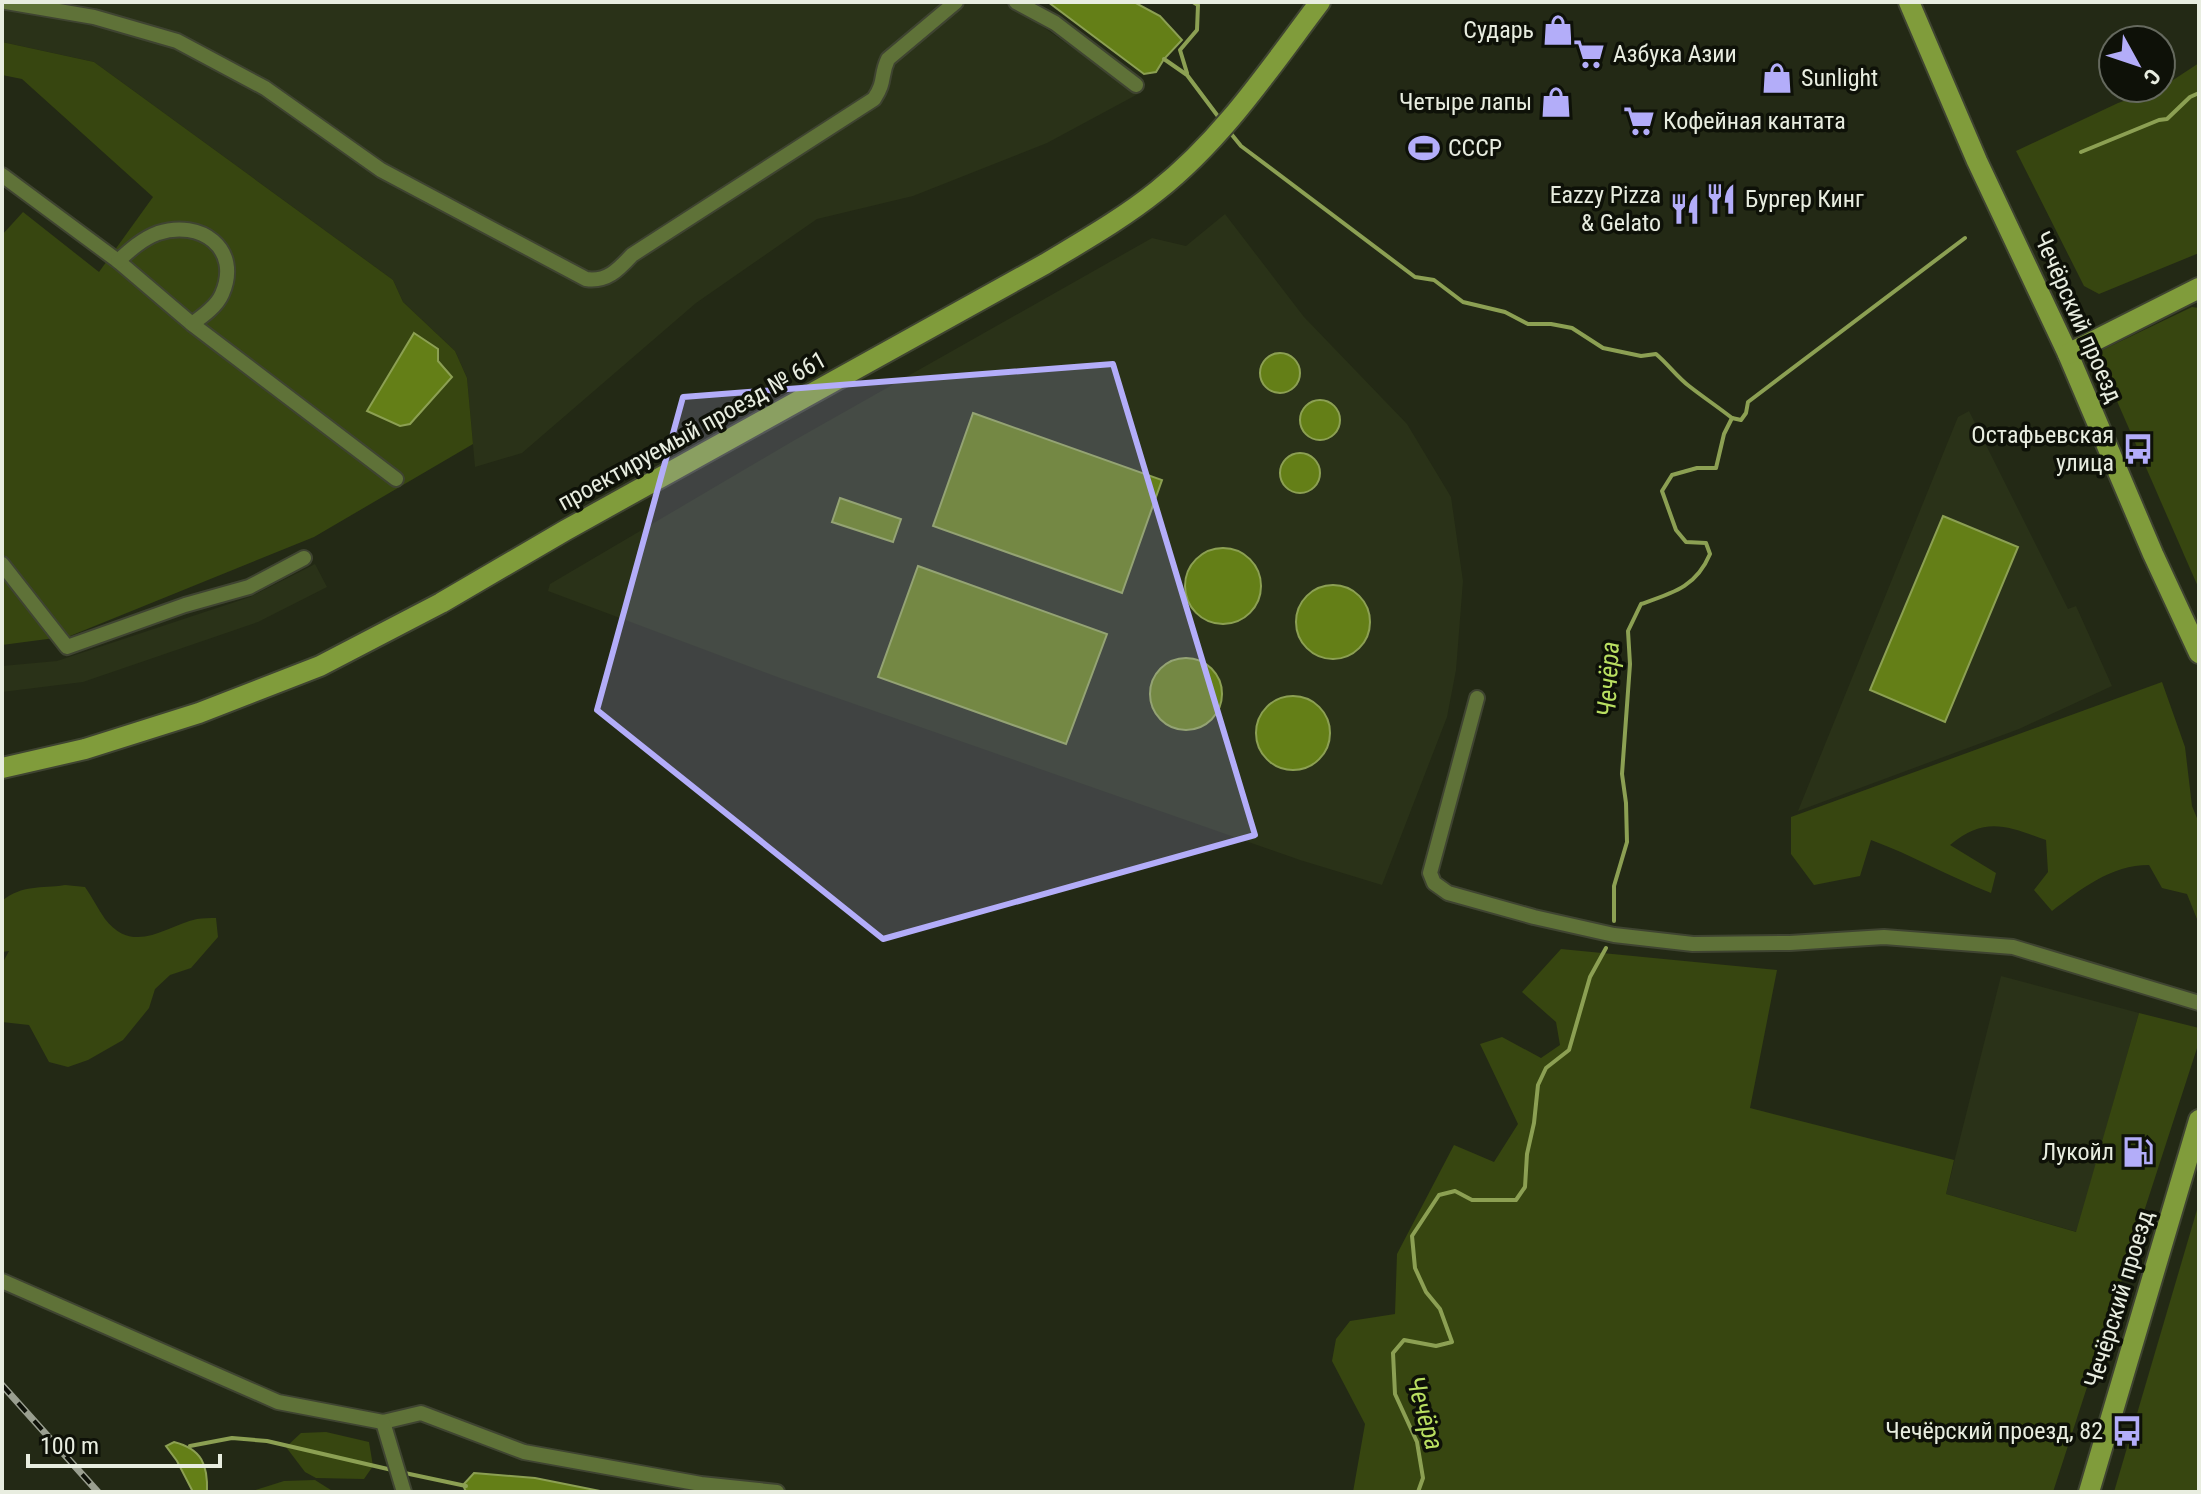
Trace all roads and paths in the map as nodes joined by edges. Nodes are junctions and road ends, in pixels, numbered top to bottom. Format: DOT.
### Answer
graph roads {
  1 [pos="6,2"];
  2 [pos="956,2"];
  3 [pos="1016,2"];
  4 [pos="1320,2"];
  5 [pos="1909,2"];
  6 [pos="1136,85"];
  7 [pos="2,175"];
  8 [pos="118,261"];
  9 [pos="2199,288"];
  10 [pos="192,324"];
  11 [pos="2068,354"];
  12 [pos="396,479"];
  13 [pos="304,558"];
  14 [pos="2,564"];
  15 [pos="2199,653"];
  16 [pos="1477,698"];
  17 [pos="2,768"];
  18 [pos="2199,1003"];
  19 [pos="2199,1120"];
  20 [pos="2,1281"];
  21 [pos="383,1422"];
  22 [pos="404,1492"];
  23 [pos="777,1492"];
  24 [pos="2089,1492"];
  1 -- 2 [label="street"];
  3 -- 6 [label="street"];
  4 -- 17 [label="main road, проектируемый проезд № 661"];
  5 -- 11 [label="main road, Чечёрский проезд"];
  7 -- 8 [label="street"];
  8 -- 10 [label="street"];
  8 -- 10 [label="street"];
  9 -- 11 [label="main road"];
  10 -- 12 [label="street"];
  11 -- 15 [label="main road, Чечёрский проезд"];
  13 -- 14 [label="street"];
  16 -- 18 [label="street"];
  19 -- 24 [label="main road, Чечёрский проезд"];
  20 -- 21 [label="street"];
  21 -- 22 [label="street"];
  21 -- 23 [label="street"];
}
